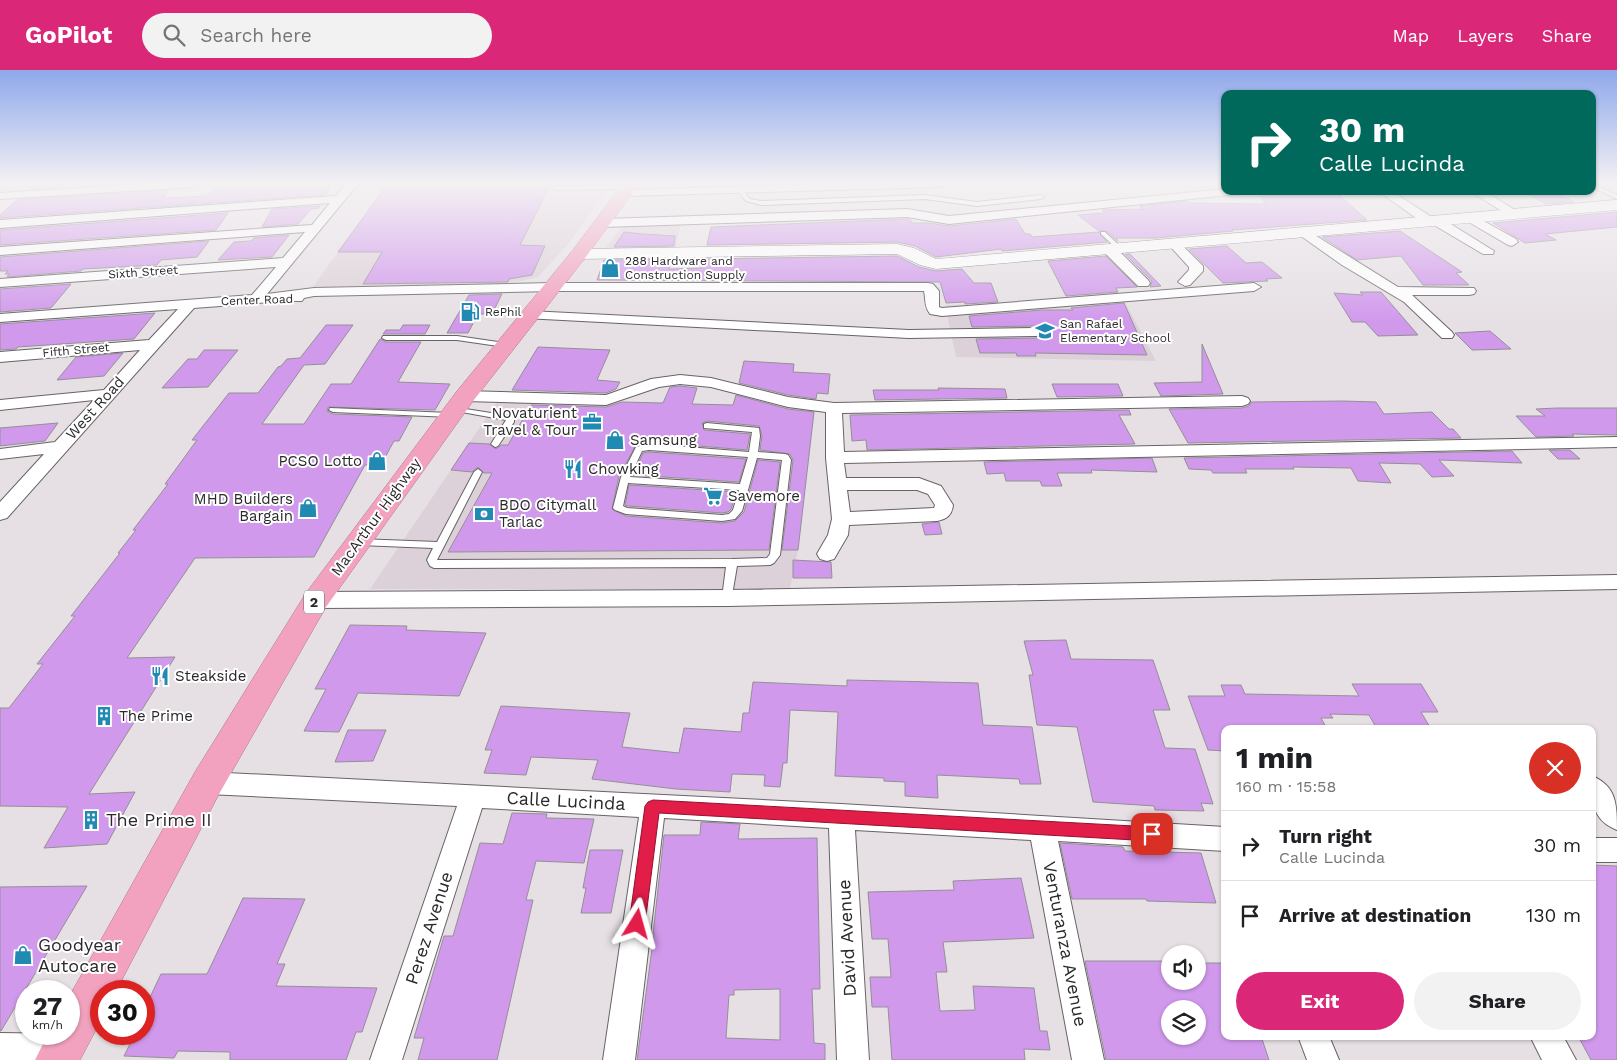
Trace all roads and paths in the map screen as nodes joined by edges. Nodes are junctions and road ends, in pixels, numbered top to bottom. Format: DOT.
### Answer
graph roads {
  1 [pos="285,230"];
  2 [pos="313,230"];
  3 [pos="597,230"];
  4 [pos="1338,230"];
  5 [pos="1449,230"];
  6 [pos="1492,230"];
  7 [pos="1103,233"];
  8 [pos="1305,233"];
  9 [pos="1512,242"];
  10 [pos="1176,245"];
  11 [pos="1115,250"];
  12 [pos="0,251"];
  13 [pos="1488,252"];
  14 [pos="579,254"];
  15 [pos="286,262"];
  16 [pos="1185,282"];
  17 [pos="0,283"];
  18 [pos="1143,283"];
  19 [pos="1254,287"];
  20 [pos="1397,291"];
  21 [pos="1469,291"];
  22 [pos="542,299"];
  23 [pos="254,300"];
  24 [pos="191,303"];
  25 [pos="0,318"];
  26 [pos="1036,332"];
  27 [pos="1447,335"];
  28 [pos="386,338"];
  29 [pos="153,344"];
  30 [pos="505,345"];
  31 [pos="0,357"];
  32 [pos="108,394"];
  33 [pos="1242,402"];
  34 [pos="0,404"];
  35 [pos="457,407"];
  36 [pos="834,408"];
  37 [pos="333,410"];
  38 [pos="708,426"];
  39 [pos="1617,442"];
  40 [pos="494,444"];
  41 [pos="60,447"];
  42 [pos="0,454"];
  43 [pos="752,454"];
  44 [pos="834,458"];
  45 [pos="478,472"];
  46 [pos="626,480"];
  47 [pos="837,484"];
  48 [pos="743,487"];
  49 [pos="0,514"];
  50 [pos="840,519"];
  51 [pos="357,542"];
  52 [pos="438,545"];
  53 [pos="827,554"];
  54 [pos="732,563"];
  55 [pos="1617,582"];
  56 [pos="727,598"];
  57 [pos="316,600"];
  58 [pos="206,783"];
  59 [pos="1596,792"];
  60 [pos="473,796"];
  61 [pos="653,806"];
  62 [pos="841,816"];
  63 [pos="1617,818"];
  64 [pos="1042,828"];
  65 [pos="1221,839"];
  66 [pos="1596,850"];
  67 [pos="1617,850"];
  68 [pos="1315,1040"];
  69 [pos="1548,1040"];
  70 [pos="0,1049"];
  71 [pos="60,1054"];
  72 [pos="386,1060"];
  73 [pos="619,1060"];
  74 [pos="853,1060"];
  75 [pos="1088,1060"];
  76 [pos="1323,1060"];
  77 [pos="1560,1060"];
  1 -- 12 [label="street"];
  2 -- 15 [label="street"];
  3 -- 14 [label="highway, MacArthur Highway / 2"];
  4 -- 8 [label="street"];
  5 -- 13 [label="street"];
  6 -- 9 [label="street"];
  7 -- 11 [label="lane"];
  8 -- 10 [label="street"];
  8 -- 20 [label="street"];
  10 -- 11 [label="street"];
  10 -- 16 [label="street"];
  11 -- 14 [label="street"];
  11 -- 18 [label="street"];
  14 -- 22 [label="highway, MacArthur Highway / 2"];
  15 -- 17 [label="street, Sixth Street"];
  15 -- 23 [label="street"];
  19 -- 22 [label="street"];
  20 -- 21 [label="street"];
  20 -- 27 [label="street"];
  22 -- 23 [label="street, Center Road"];
  22 -- 26 [label="street"];
  22 -- 30 [label="highway, MacArthur Highway / 2"];
  23 -- 24 [label="street, Center Road"];
  24 -- 25 [label="street, Center Road"];
  24 -- 29 [label="street, West Road"];
  28 -- 30 [label="lane"];
  29 -- 31 [label="street, Fifth Street"];
  29 -- 32 [label="street, West Road"];
  30 -- 35 [label="highway, MacArthur Highway / 2"];
  32 -- 34 [label="street"];
  32 -- 41 [label="street, West Road"];
  33 -- 36 [label="street"];
  35 -- 36 [label="street"];
  35 -- 37 [label="lane"];
  35 -- 40 [label="lane"];
  35 -- 51 [label="highway, MacArthur Highway / 2"];
  36 -- 44 [label="street"];
  38 -- 43 [label="lane"];
  39 -- 44 [label="street"];
  41 -- 42 [label="street"];
  41 -- 49 [label="street, West Road"];
  43 -- 46 [label="lane"];
  43 -- 48 [label="lane"];
  43 -- 54 [label="lane"];
  44 -- 47 [label="street"];
  45 -- 52 [label="lane"];
  46 -- 48 [label="lane"];
  46 -- 48 [label="lane"];
  47 -- 50 [label="street"];
  47 -- 50 [label="street"];
  50 -- 53 [label="street"];
  51 -- 52 [label="lane"];
  51 -- 57 [label="highway, MacArthur Highway / 2"];
  52 -- 54 [label="lane"];
  54 -- 56 [label="lane"];
  55 -- 56 [label="street"];
  56 -- 57 [label="street"];
  57 -- 58 [label="highway, MacArthur Highway / 2"];
  58 -- 60 [label="street, Calle Lucinda"];
  58 -- 71 [label="highway, MacArthur Highway / 2"];
  59 -- 63 [label="street"];
  60 -- 61 [label="street, Calle Lucinda"];
  60 -- 72 [label="street, Perez Avenue"];
  61 -- 62 [label="street, Calle Lucinda"];
  61 -- 73 [label="street"];
  62 -- 64 [label="street, Calle Lucinda"];
  62 -- 74 [label="street, David Avenue"];
  64 -- 65 [label="street, Calle Lucinda"];
  64 -- 75 [label="street, Venturanza Avenue"];
  66 -- 67 [label="street"];
  68 -- 76 [label="street"];
  69 -- 77 [label="street"];
  70 -- 71 [label="street"];
}
